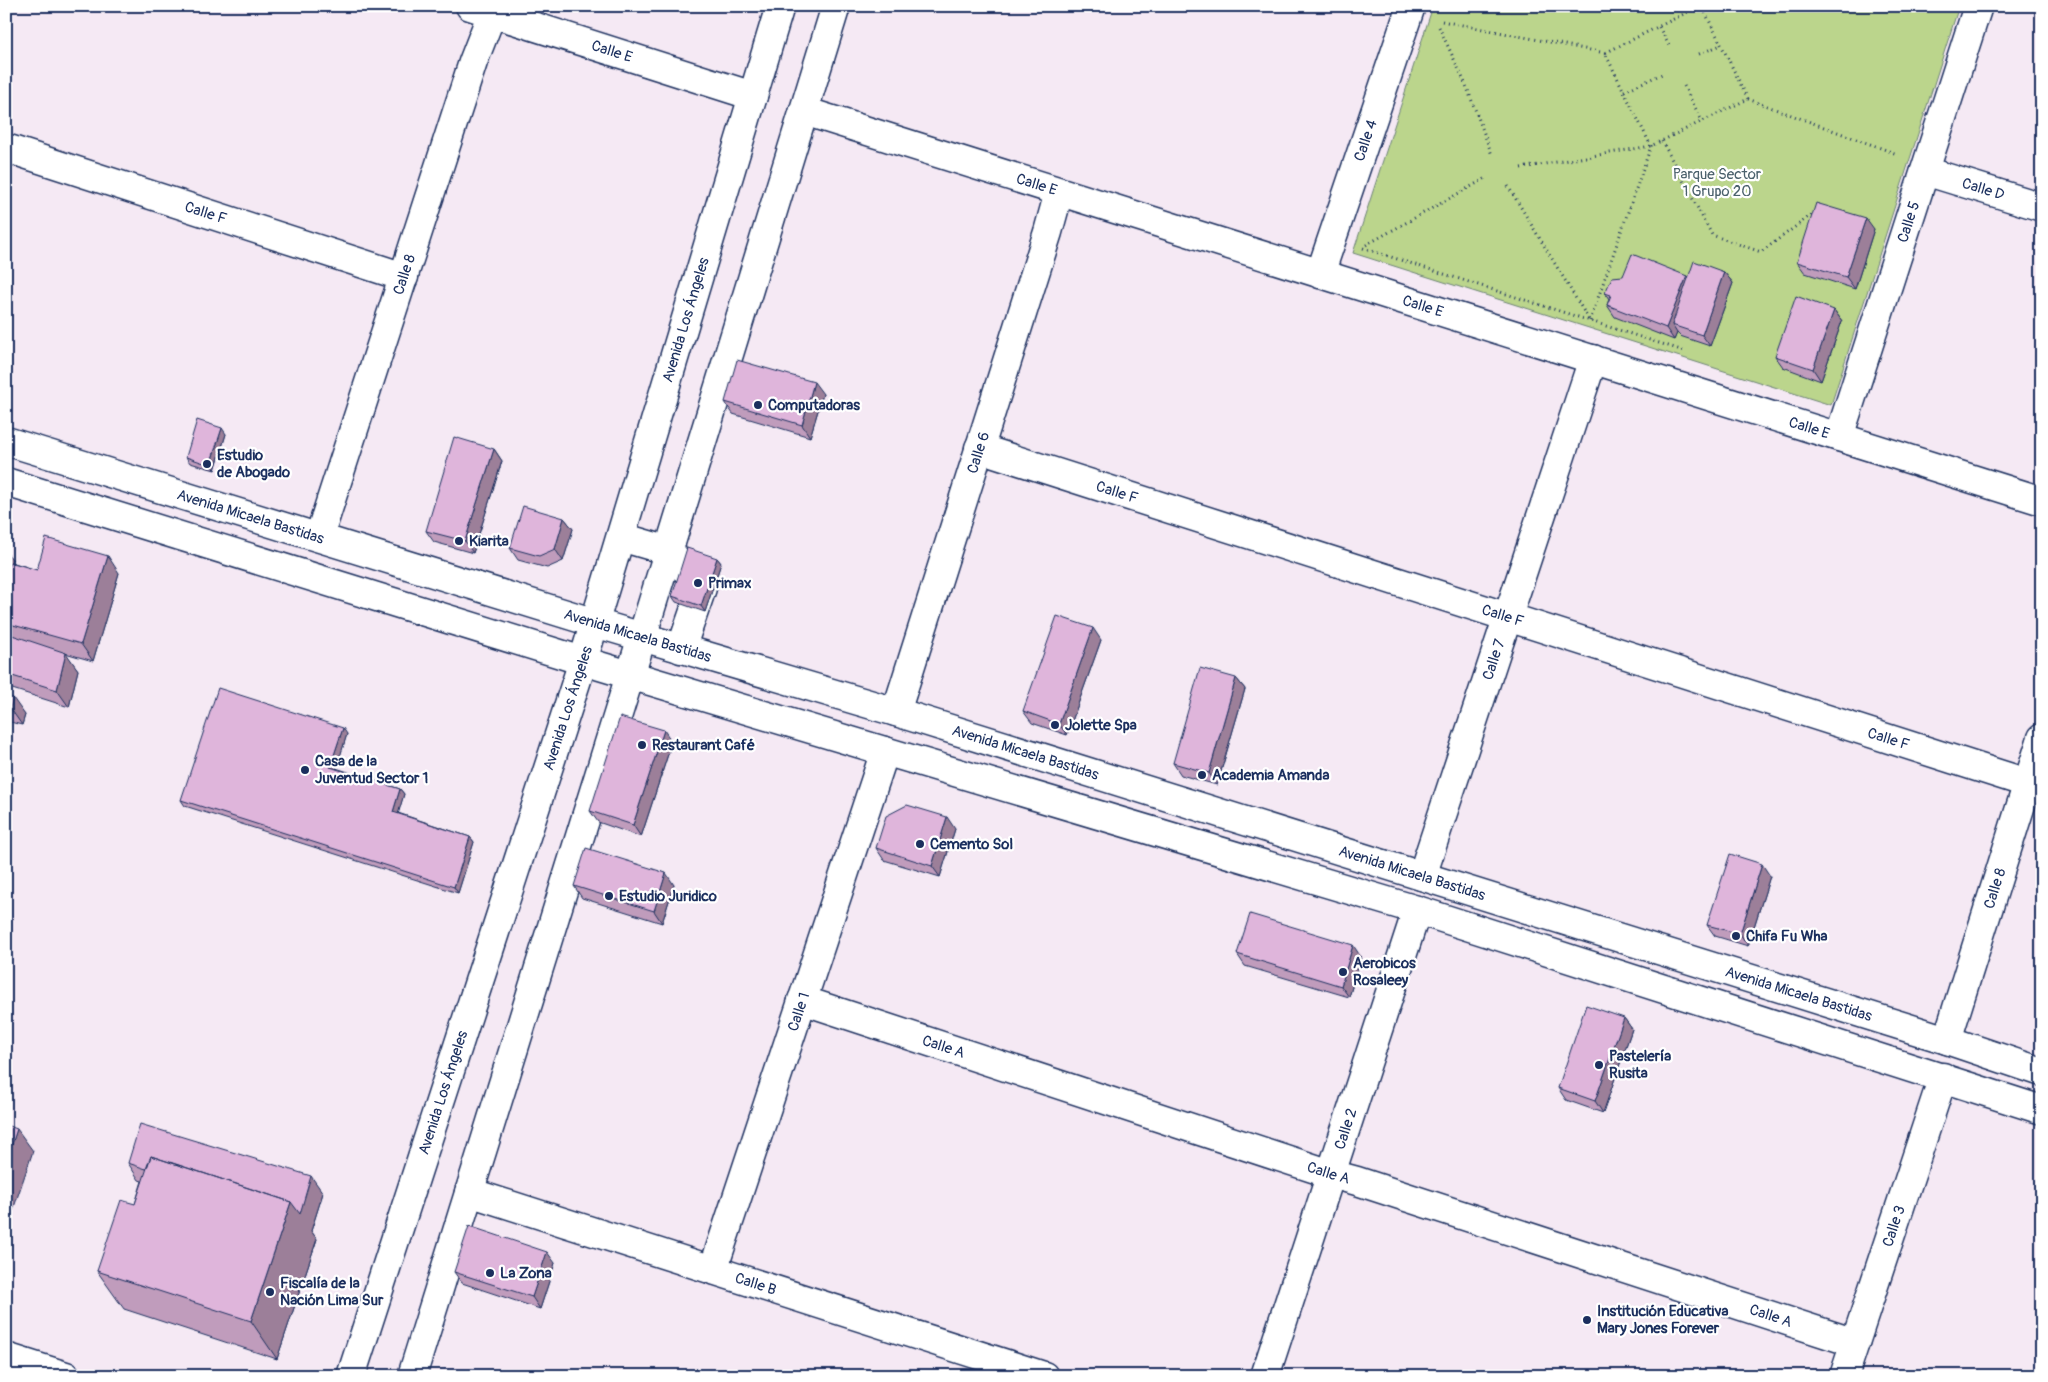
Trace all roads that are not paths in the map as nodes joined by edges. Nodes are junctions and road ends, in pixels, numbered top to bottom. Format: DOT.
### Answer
graph roads {
  1 [pos="780,6"];
  2 [pos="836,6"];
  3 [pos="1978,6"];
  4 [pos="1402,8"];
  5 [pos="481,10"];
  6 [pos="753,96"];
  7 [pos="804,111"];
  8 [pos="6,148"];
  9 [pos="1926,168"];
  10 [pos="1059,192"];
  11 [pos="2042,207"];
  12 [pos="1320,274"];
  13 [pos="404,277"];
  14 [pos="1593,359"];
  15 [pos="1838,437"];
  16 [pos="6,441"];
  17 [pos="978,448"];
  18 [pos="6,482"];
  19 [pos="2042,501"];
  20 [pos="319,537"];
  21 [pos="621,537"];
  22 [pos="669,551"];
  23 [pos="1507,618"];
  24 [pos="595,623"];
  25 [pos="642,637"];
  26 [pos="681,648"];
  27 [pos="583,662"];
  28 [pos="629,675"];
  29 [pos="896,712"];
  30 [pos="2042,738"];
  31 [pos="885,752"];
  32 [pos="2027,783"];
  33 [pos="1422,876"];
  34 [pos="1418,910"];
  35 [pos="802,1000"];
  36 [pos="1947,1040"];
  37 [pos="2042,1072"];
  38 [pos="1943,1078"];
  39 [pos="2042,1110"];
  40 [pos="1331,1174"];
  41 [pos="469,1192"];
  42 [pos="713,1270"];
  43 [pos="1855,1343"];
  44 [pos="6,1357"];
  45 [pos="972,1365"];
  46 [pos="66,1376"];
  47 [pos="351,1376"];
  48 [pos="412,1376"];
  49 [pos="1044,1376"];
  50 [pos="1265,1376"];
  51 [pos="1844,1376"];
  1 -- 6 [label="street, Avenida Los Ángeles"];
  2 -- 7 [label="street"];
  3 -- 9 [label="street, Calle 5"];
  4 -- 12 [label="street, Calle 4"];
  5 -- 6 [label="street, Calle E"];
  5 -- 13 [label="street, Calle 8"];
  6 -- 21 [label="street, Avenida Los Ángeles"];
  7 -- 10 [label="street, Calle E"];
  7 -- 22 [label="street"];
  8 -- 13 [label="street, Calle F"];
  9 -- 11 [label="street, Calle D"];
  9 -- 15 [label="street, Calle 5"];
  10 -- 12 [label="street, Calle E"];
  10 -- 17 [label="street, Calle 6"];
  12 -- 14 [label="street, Calle E"];
  13 -- 20 [label="street, Calle 8"];
  14 -- 15 [label="street, Calle E"];
  14 -- 23 [label="street, Calle 7"];
  15 -- 19 [label="street, Calle E"];
  16 -- 20 [label="street, Avenida Micaela Bastidas"];
  17 -- 23 [label="street, Calle F"];
  17 -- 29 [label="street, Calle 6"];
  18 -- 27 [label="street"];
  20 -- 24 [label="street, Avenida Micaela Bastidas"];
  21 -- 22 [label="street"];
  21 -- 24 [label="street, Avenida Los Ángeles"];
  22 -- 25 [label="street"];
  22 -- 26 [label="street"];
  23 -- 32 [label="street, Calle F"];
  23 -- 33 [label="street, Calle 7"];
  24 -- 25 [label="street, Avenida Micaela Bastidas"];
  24 -- 27 [label="street, Avenida Los Ángeles"];
  25 -- 26 [label="street, Avenida Micaela Bastidas"];
  25 -- 28 [label="street"];
  26 -- 29 [label="street, Avenida Micaela Bastidas"];
  27 -- 28 [label="street"];
  27 -- 47 [label="street, Avenida Los Ángeles"];
  28 -- 31 [label="street"];
  28 -- 41 [label="street"];
  29 -- 33 [label="street, Avenida Micaela Bastidas"];
  30 -- 32 [label="street, Calle 8"];
  31 -- 34 [label="street"];
  31 -- 35 [label="street, Calle 1"];
  32 -- 36 [label="street, Calle 8"];
  33 -- 36 [label="street, Avenida Micaela Bastidas"];
  34 -- 38 [label="street"];
  34 -- 40 [label="street, Calle 2"];
  35 -- 40 [label="street, Calle A"];
  35 -- 42 [label="street, Calle 1"];
  36 -- 37 [label="street, Avenida Micaela Bastidas"];
  38 -- 39 [label="street"];
  38 -- 43 [label="street, Calle 3"];
  40 -- 43 [label="street, Calle A"];
  40 -- 50 [label="street, Calle 2"];
  41 -- 42 [label="street, Calle B"];
  41 -- 48 [label="street"];
  42 -- 45 [label="street, Calle B"];
  43 -- 51 [label="street, Calle 3"];
  44 -- 46 [label="street"];
  45 -- 49 [label="street, Calle B"];
}
